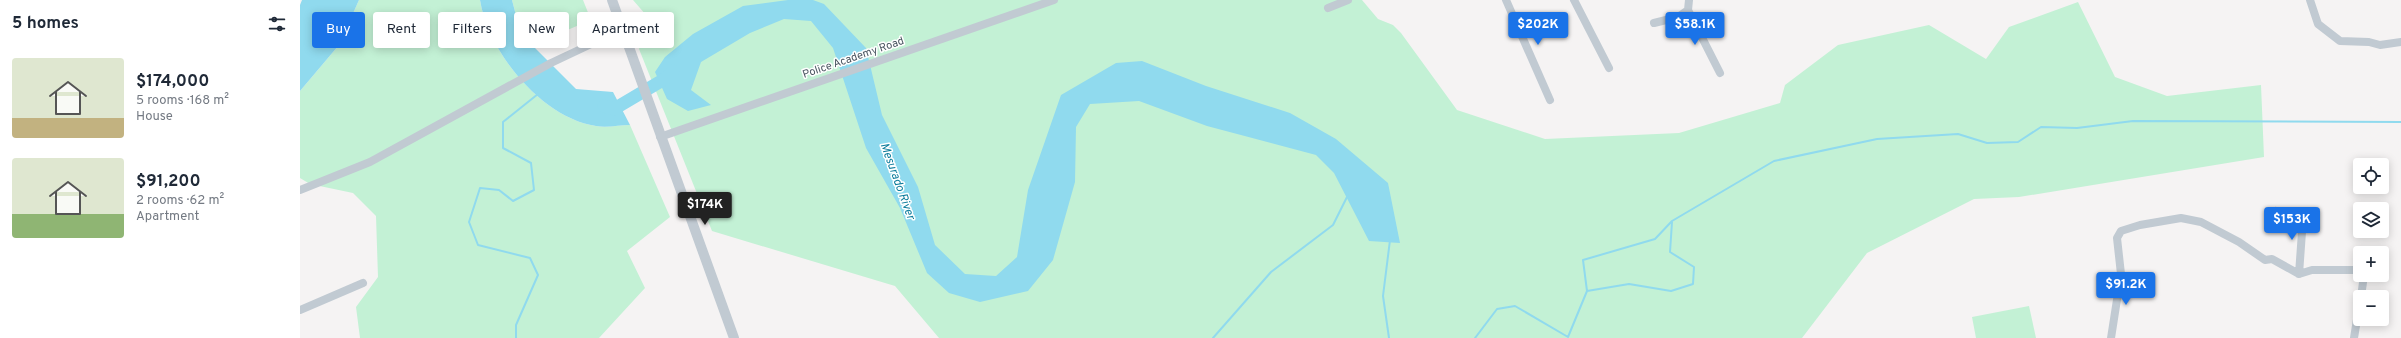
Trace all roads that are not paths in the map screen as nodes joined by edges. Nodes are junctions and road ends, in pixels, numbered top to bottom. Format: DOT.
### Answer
graph roads {
  1 [pos="612,0"];
  2 [pos="1054,0"];
  3 [pos="1348,0"];
  4 [pos="1506,0"];
  5 [pos="1574,0"];
  6 [pos="1689,0"];
  7 [pos="2310,0"];
  8 [pos="1328,8"];
  9 [pos="1688,10"];
  10 [pos="616,12"];
  11 [pos="1654,23"];
  12 [pos="2401,42"];
  13 [pos="583,48"];
  14 [pos="630,48"];
  15 [pos="1609,68"];
  16 [pos="1720,73"];
  17 [pos="1550,100"];
  18 [pos="660,136"];
  19 [pos="300,190"];
  20 [pos="2276,212"];
  21 [pos="2353,270"];
  22 [pos="2299,274"];
  23 [pos="362,283"];
  24 [pos="300,310"];
  25 [pos="2356,326"];
  26 [pos="734,338"];
  27 [pos="2111,338"];
  28 [pos="2354,338"];
  1 -- 10 [label="street"];
  2 -- 18 [label="street, Police Academy Road"];
  3 -- 8 [label="street"];
  4 -- 17 [label="street"];
  5 -- 15 [label="street"];
  6 -- 9 [label="street"];
  7 -- 12 [label="street"];
  9 -- 11 [label="street"];
  9 -- 16 [label="street"];
  13 -- 19 [label="street"];
  14 -- 18 [label="street"];
  18 -- 26 [label="street"];
  20 -- 22 [label="street"];
  21 -- 22 [label="street"];
  22 -- 27 [label="street"];
  23 -- 24 [label="street"];
  25 -- 28 [label="street"];
}
